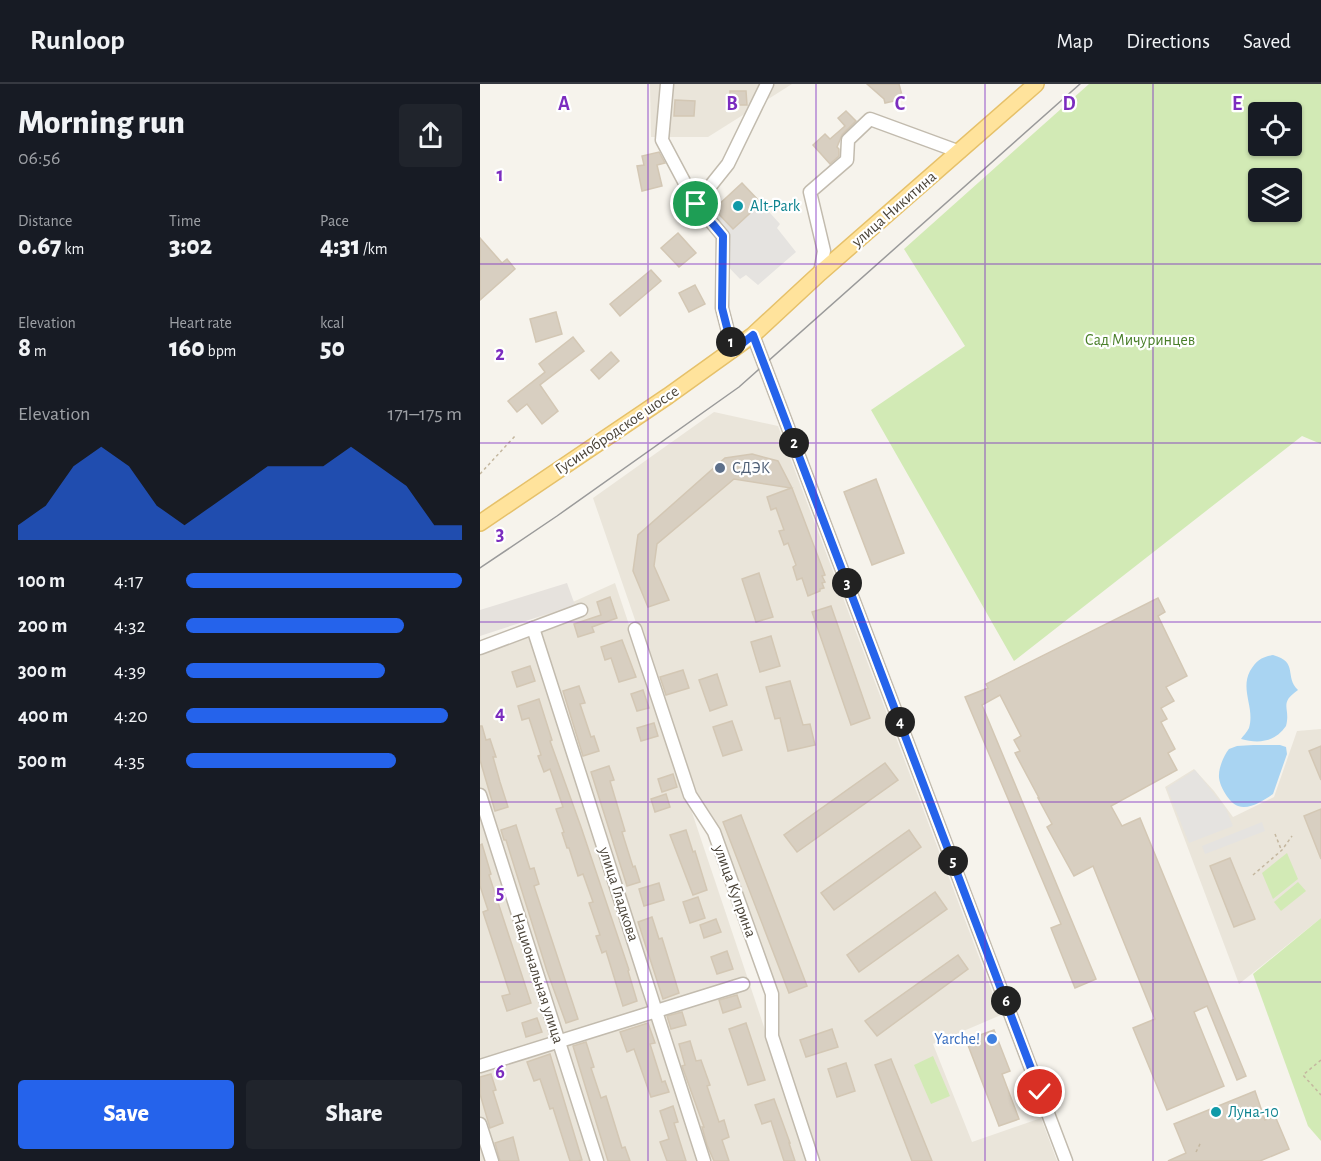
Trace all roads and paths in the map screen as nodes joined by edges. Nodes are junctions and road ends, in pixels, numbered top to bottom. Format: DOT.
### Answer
graph roads {
  1 [pos="667,84"];
  2 [pos="767,84"];
  3 [pos="1036,84"];
  4 [pos="960,152"];
  5 [pos="696,204"];
  6 [pos="820,273"];
  7 [pos="753,335"];
  8 [pos="733,351"];
  9 [pos="515,436"];
  10 [pos="480,474"];
  11 [pos="480,523"];
  12 [pos="581,610"];
  13 [pos="533,628"];
  14 [pos="635,629"];
  15 [pos="480,648"];
  16 [pos="480,795"];
  17 [pos="1275,834"];
  18 [pos="1292,836"];
  19 [pos="1282,850"];
  20 [pos="1253,874"];
  21 [pos="743,984"];
  22 [pos="657,1011"];
  23 [pos="558,1041"];
  24 [pos="1321,1060"];
  25 [pos="480,1066"];
  26 [pos="1321,1095"];
  27 [pos="480,1124"];
  28 [pos="1201,1142"];
  29 [pos="1196,1152"];
  30 [pos="492,1161"];
  31 [pos="597,1161"];
  32 [pos="704,1161"];
  33 [pos="813,1161"];
  34 [pos="1066,1161"];
  1 -- 5 [label="street"];
  2 -- 5 [label="street"];
  3 -- 4 [label="main road, улица Никитина"];
  4 -- 6 [label="main road, улица Никитина"];
  4 -- 6 [label="street"];
  5 -- 8 [label="street"];
  6 -- 7 [label="main road, улица Никитина"];
  7 -- 8 [label="main road, Гусинобродское шоссе"];
  7 -- 34 [label="street"];
  8 -- 11 [label="main road, Гусинобродское шоссе"];
  9 -- 10 [label="path"];
  12 -- 13 [label="street"];
  13 -- 15 [label="street"];
  13 -- 22 [label="street, улица Гладкова"];
  14 -- 33 [label="street, улица Куприна"];
  16 -- 23 [label="street, Национальная улица"];
  17 -- 19 [label="path"];
  18 -- 19 [label="path"];
  19 -- 20 [label="path"];
  21 -- 22 [label="street"];
  22 -- 23 [label="street"];
  22 -- 32 [label="street, улица Гладкова"];
  23 -- 25 [label="street"];
  23 -- 31 [label="street, Национальная улица"];
  24 -- 26 [label="path"];
  27 -- 30 [label="street"];
  28 -- 29 [label="path"];
}
